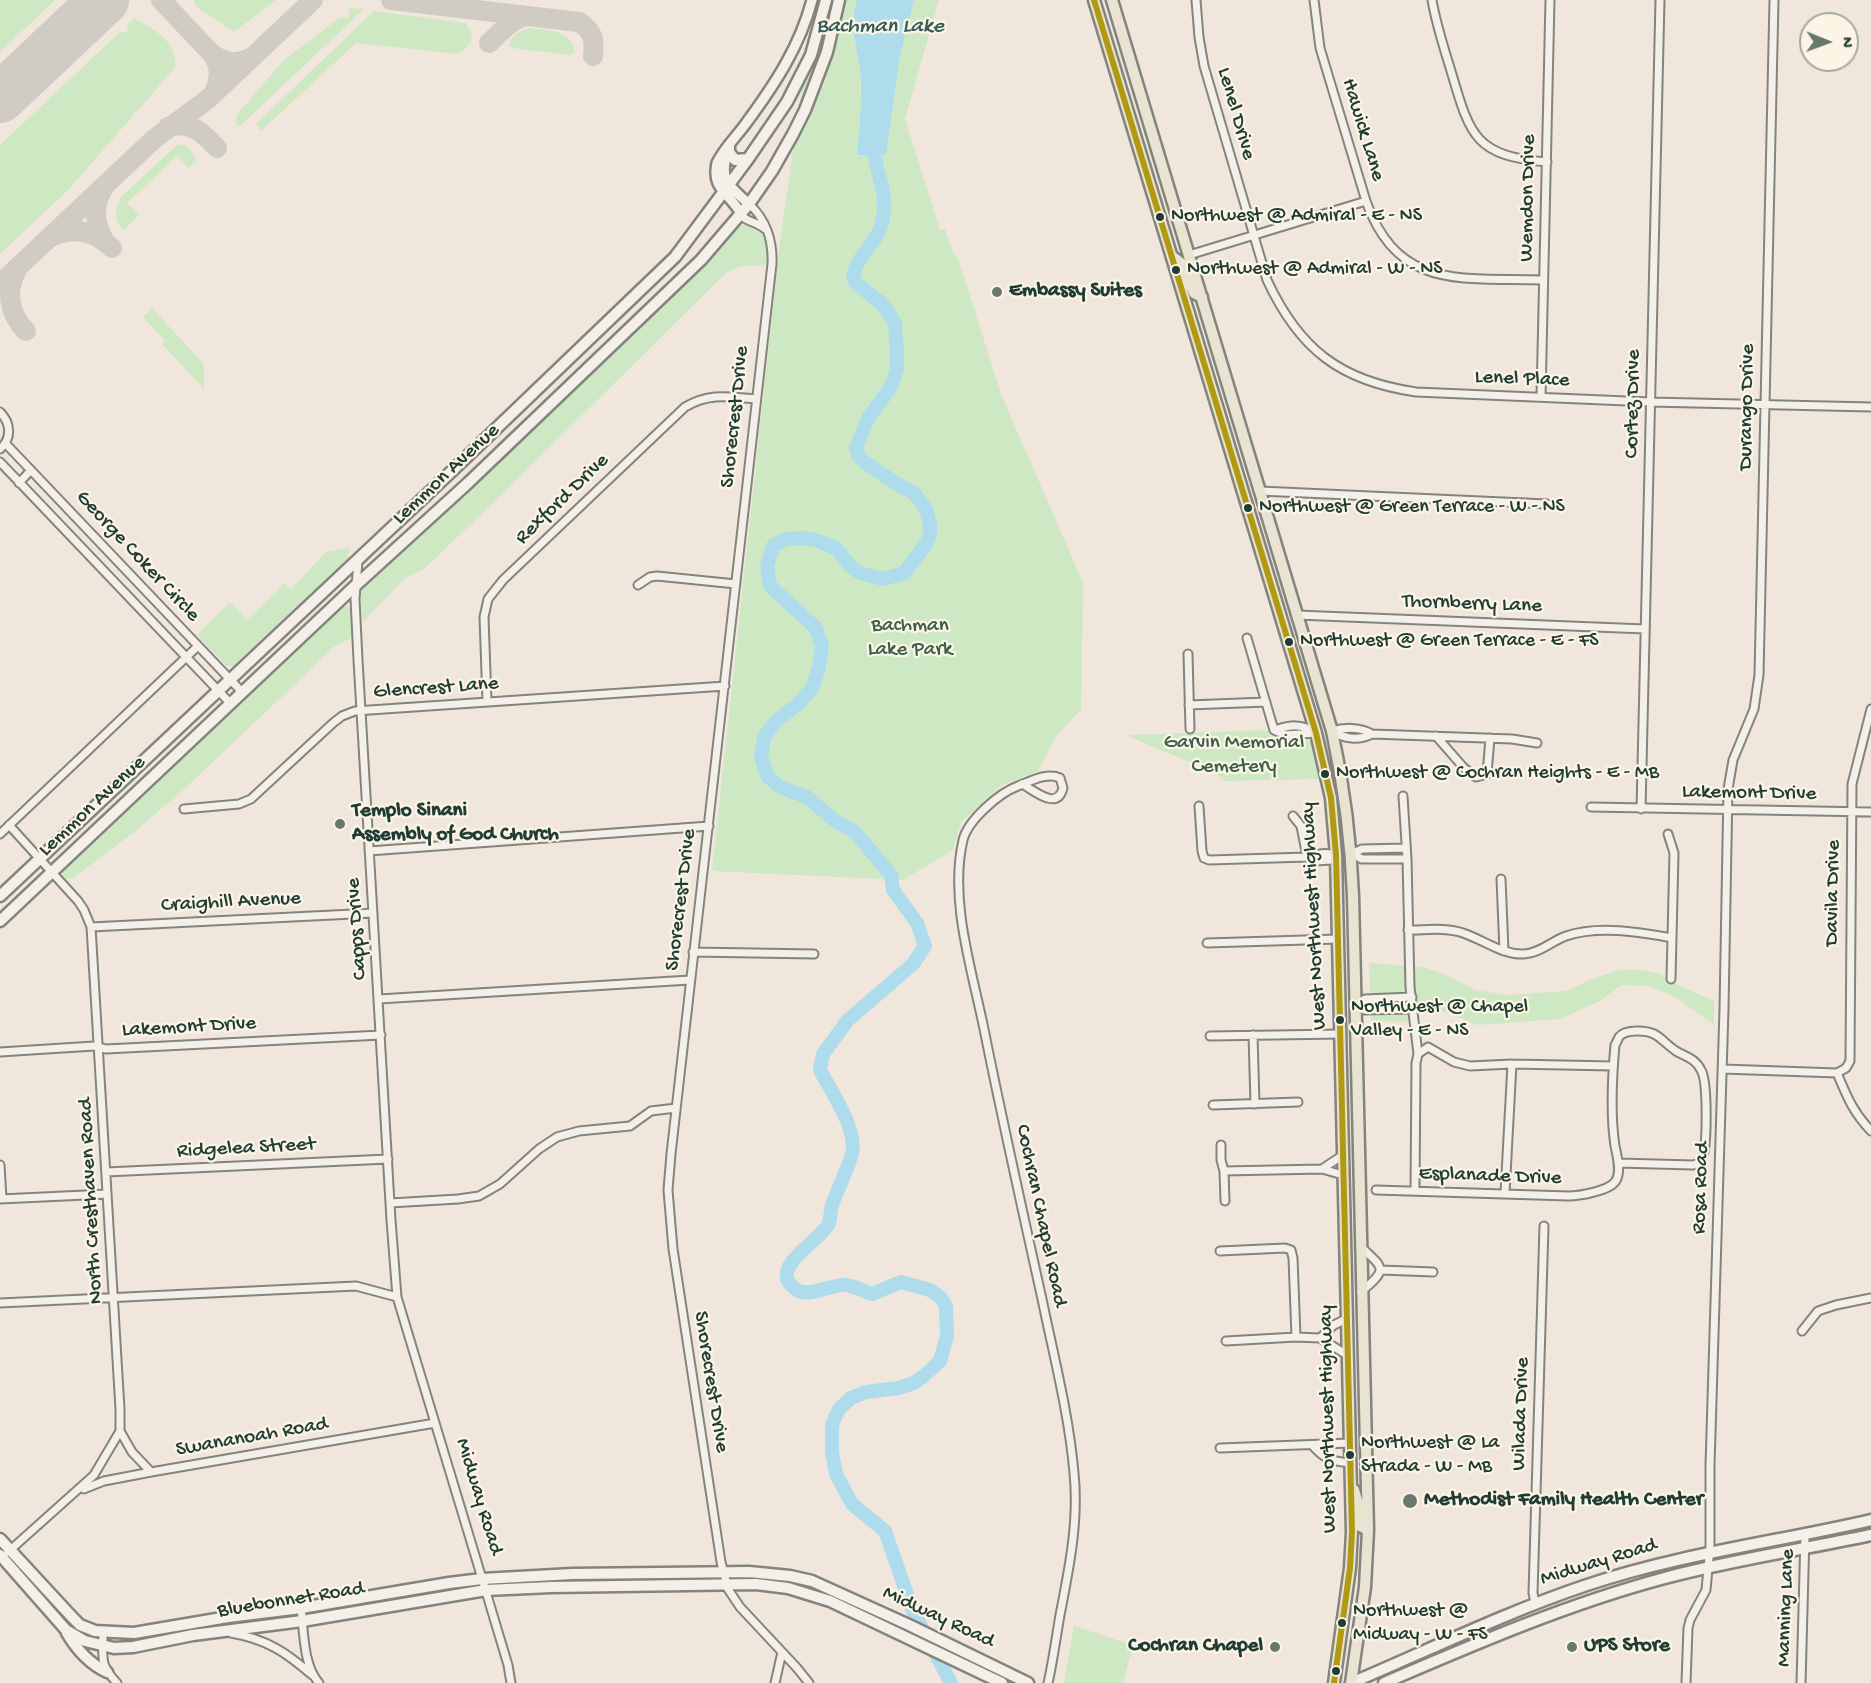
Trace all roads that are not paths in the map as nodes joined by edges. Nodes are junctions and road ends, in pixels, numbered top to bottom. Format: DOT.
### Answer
graph roads {
  1 [pos="812,0"];
  2 [pos="826,0"];
  3 [pos="839,0"];
  4 [pos="1095,0"];
  5 [pos="1112,0"];
  6 [pos="1196,0"];
  7 [pos="1314,0"];
  8 [pos="1432,0"];
  9 [pos="1550,0"];
  10 [pos="1660,0"];
  11 [pos="1774,0"];
  12 [pos="1149,121"];
  13 [pos="1133,127"];
  14 [pos="729,146"];
  15 [pos="748,159"];
  16 [pos="1547,162"];
  17 [pos="726,189"];
  18 [pos="1366,201"];
  19 [pos="749,204"];
  20 [pos="741,214"];
  21 [pos="767,231"];
  22 [pos="1253,236"];
  23 [pos="1190,255"];
  24 [pos="1172,257"];
  25 [pos="1543,280"];
  26 [pos="1202,297"];
  27 [pos="1214,339"];
  28 [pos="1198,342"];
  29 [pos="1541,397"];
  30 [pos="756,399"];
  31 [pos="1650,402"];
  32 [pos="1765,405"];
  33 [pos="1871,407"];
  34 [pos="0,412"];
  35 [pos="6,444"];
  36 [pos="0,449"];
  37 [pos="0,462"];
  38 [pos="31,470"];
  39 [pos="454,470"];
  40 [pos="19,483"];
  41 [pos="468,483"];
  42 [pos="1260,490"];
  43 [pos="1244,493"];
  44 [pos="1547,504"];
  45 [pos="80,521"];
  46 [pos="68,532"];
  47 [pos="112,555"];
  48 [pos="358,559"];
  49 [pos="100,566"];
  50 [pos="736,584"];
  51 [pos="638,585"];
  52 [pos="355,586"];
  53 [pos="1297,615"];
  54 [pos="1282,619"];
  55 [pos="1645,629"];
  56 [pos="1246,638"];
  57 [pos="198,646"];
  58 [pos="1188,654"];
  59 [pos="186,657"];
  60 [pos="230,680"];
  61 [pos="725,686"];
  62 [pos="219,691"];
  63 [pos="243,693"];
  64 [pos="487,701"];
  65 [pos="1266,702"];
  66 [pos="231,704"];
  67 [pos="1189,705"];
  68 [pos="1871,710"];
  69 [pos="361,711"];
  70 [pos="1289,726"];
  71 [pos="1190,729"];
  72 [pos="1274,730"];
  73 [pos="1332,731"];
  74 [pos="1316,733"];
  75 [pos="1290,735"];
  76 [pos="1436,736"];
  77 [pos="1490,738"];
  78 [pos="1537,742"];
  79 [pos="1022,784"];
  80 [pos="1403,796"];
  81 [pos="1199,806"];
  82 [pos="1591,807"];
  83 [pos="1641,808"];
  84 [pos="184,809"];
  85 [pos="1727,810"];
  86 [pos="1852,812"];
  87 [pos="1871,812"];
  88 [pos="1293,816"];
  89 [pos="9,825"];
  90 [pos="709,826"];
  91 [pos="0,834"];
  92 [pos="1668,834"];
  93 [pos="1406,848"];
  94 [pos="369,851"];
  95 [pos="1352,854"];
  96 [pos="1336,855"];
  97 [pos="1307,857"];
  98 [pos="39,859"];
  99 [pos="1407,859"];
  100 [pos="51,872"];
  101 [pos="1501,879"];
  102 [pos="0,896"];
  103 [pos="373,913"];
  104 [pos="0,921"];
  105 [pos="91,927"];
  106 [pos="1408,930"];
  107 [pos="1672,938"];
  108 [pos="1338,939"];
  109 [pos="1207,943"];
  110 [pos="1504,951"];
  111 [pos="693,952"];
  112 [pos="814,954"];
  113 [pos="690,980"];
  114 [pos="1671,980"];
  115 [pos="1412,997"];
  116 [pos="379,999"];
  117 [pos="1340,1005"];
  118 [pos="1355,1005"];
  119 [pos="1413,1009"];
  120 [pos="1340,1034"];
  121 [pos="381,1035"];
  122 [pos="1253,1035"];
  123 [pos="1210,1036"];
  124 [pos="99,1048"];
  125 [pos="0,1052"];
  126 [pos="1418,1054"];
  127 [pos="1512,1064"];
  128 [pos="1613,1066"];
  129 [pos="1723,1069"];
  130 [pos="1837,1073"];
  131 [pos="1298,1102"];
  132 [pos="1254,1104"];
  133 [pos="1213,1105"];
  134 [pos="676,1108"];
  135 [pos="1871,1131"];
  136 [pos="1221,1145"];
  137 [pos="1343,1155"];
  138 [pos="388,1159"];
  139 [pos="1618,1163"];
  140 [pos="0,1165"];
  141 [pos="1322,1168"];
  142 [pos="1224,1171"];
  143 [pos="106,1172"];
  144 [pos="1343,1175"];
  145 [pos="1376,1190"];
  146 [pos="1415,1191"];
  147 [pos="1505,1193"];
  148 [pos="107,1194"];
  149 [pos="1,1199"];
  150 [pos="1225,1201"];
  151 [pos="390,1203"];
  152 [pos="1544,1226"];
  153 [pos="1360,1246"];
  154 [pos="1220,1251"];
  155 [pos="1381,1270"];
  156 [pos="1433,1272"];
  157 [pos="1361,1292"];
  158 [pos="114,1297"];
  159 [pos="397,1297"];
  160 [pos="1871,1298"];
  161 [pos="0,1303"];
  162 [pos="1346,1319"];
  163 [pos="1802,1331"];
  164 [pos="1296,1337"];
  165 [pos="1320,1338"];
  166 [pos="1226,1341"];
  167 [pos="1347,1355"];
  168 [pos="435,1423"];
  169 [pos="120,1431"];
  170 [pos="1350,1443"];
  171 [pos="1365,1444"];
  172 [pos="1312,1446"];
  173 [pos="1220,1448"];
  174 [pos="1350,1463"];
  175 [pos="151,1472"];
  176 [pos="1351,1482"];
  177 [pos="76,1492"];
  178 [pos="1871,1520"];
  179 [pos="1368,1530"];
  180 [pos="1806,1535"];
  181 [pos="1871,1535"];
  182 [pos="0,1539"];
  183 [pos="1806,1549"];
  184 [pos="1710,1552"];
  185 [pos="4,1554"];
  186 [pos="1709,1567"];
  187 [pos="723,1572"];
  188 [pos="484,1584"];
  189 [pos="726,1584"];
  190 [pos="1535,1603"];
  191 [pos="300,1608"];
  192 [pos="1541,1617"];
  193 [pos="302,1621"];
  194 [pos="66,1630"];
  195 [pos="223,1631"];
  196 [pos="104,1633"];
  197 [pos="1456,1635"];
  198 [pos="103,1646"];
  199 [pos="306,1650"];
  200 [pos="1462,1650"];
  201 [pos="782,1652"];
  202 [pos="288,1654"];
  203 [pos="107,1672"];
  204 [pos="312,1675"];
  205 [pos="117,1683"];
  206 [pos="319,1683"];
  207 [pos="511,1683"];
  208 [pos="775,1683"];
  209 [pos="809,1683"];
  210 [pos="1002,1683"];
  211 [pos="1029,1683"];
  212 [pos="1048,1683"];
  213 [pos="1334,1683"];
  214 [pos="1351,1683"];
  215 [pos="1384,1683"];
  216 [pos="1686,1683"];
  217 [pos="1801,1683"];
  1 -- 14 [label="street"];
  2 -- 15 [label="main road, Lemmon Avenue"];
  3 -- 19 [label="main road, Lemmon Avenue"];
  4 -- 13 [label="main road, West Northwest Highway"];
  5 -- 12 [label="main road, West Northwest Highway"];
  6 -- 22 [label="street, Lenel Drive"];
  7 -- 18 [label="street, Hawick Lane"];
  8 -- 16 [label="street"];
  9 -- 16 [label="street, Wemdon Drive"];
  10 -- 31 [label="street, Cortez Drive"];
  11 -- 32 [label="street, Durango Drive"];
  12 -- 13 [label="main road"];
  12 -- 23 [label="main road, West Northwest Highway"];
  13 -- 24 [label="main road, West Northwest Highway"];
  14 -- 15 [label="main road"];
  14 -- 17 [label="street"];
  15 -- 17 [label="main road, Lemmon Avenue"];
  16 -- 25 [label="street, Wemdon Drive"];
  17 -- 19 [label="street, Shorecrest Drive"];
  17 -- 20 [label="street"];
  17 -- 39 [label="main road, Lemmon Avenue"];
  18 -- 22 [label="street"];
  18 -- 25 [label="street, Hawick Lane"];
  19 -- 20 [label="main road, Lemmon Avenue"];
  19 -- 21 [label="street, Shorecrest Drive"];
  20 -- 21 [label="street"];
  20 -- 41 [label="main road, Lemmon Avenue"];
  21 -- 30 [label="street, Shorecrest Drive"];
  22 -- 23 [label="street"];
  22 -- 29 [label="street, Lenel Place"];
  23 -- 26 [label="main road, West Northwest Highway"];
  24 -- 26 [label="main road"];
  24 -- 28 [label="main road, West Northwest Highway"];
  25 -- 29 [label="street, Wemdon Drive"];
  26 -- 27 [label="main road, West Northwest Highway"];
  27 -- 28 [label="main road"];
  27 -- 42 [label="main road, West Northwest Highway"];
  28 -- 43 [label="main road, West Northwest Highway"];
  29 -- 31 [label="street, Lenel Place"];
  30 -- 50 [label="street, Shorecrest Drive"];
  30 -- 64 [label="street, Rexford Drive"];
  31 -- 32 [label="street, Lenel Place"];
  31 -- 55 [label="street, Cortez Drive"];
  32 -- 33 [label="street, Lenel Place"];
  32 -- 85 [label="street, Durango Drive"];
  34 -- 35 [label="street"];
  35 -- 36 [label="street"];
  35 -- 38 [label="street, George Coker Circle"];
  37 -- 40 [label="street, George Coker Circle"];
  38 -- 40 [label="street"];
  38 -- 45 [label="street, George Coker Circle"];
  39 -- 41 [label="main road"];
  39 -- 48 [label="main road, Lemmon Avenue"];
  40 -- 46 [label="street, George Coker Circle"];
  41 -- 52 [label="main road, Lemmon Avenue"];
  42 -- 43 [label="main road"];
  42 -- 44 [label="street"];
  42 -- 53 [label="main road, West Northwest Highway"];
  43 -- 54 [label="main road, West Northwest Highway"];
  45 -- 46 [label="street"];
  45 -- 47 [label="street, George Coker Circle"];
  46 -- 49 [label="street, George Coker Circle"];
  47 -- 49 [label="street"];
  47 -- 57 [label="street, George Coker Circle"];
  48 -- 52 [label="street, Capps Drive"];
  48 -- 60 [label="main road, Lemmon Avenue"];
  49 -- 59 [label="street, George Coker Circle"];
  50 -- 51 [label="street"];
  50 -- 61 [label="street, Shorecrest Drive"];
  52 -- 63 [label="main road, Lemmon Avenue"];
  52 -- 69 [label="street, Capps Drive"];
  53 -- 54 [label="main road"];
  53 -- 55 [label="street, Thornberry Lane"];
  53 -- 73 [label="main road, West Northwest Highway"];
  54 -- 74 [label="main road, West Northwest Highway"];
  55 -- 83 [label="street, Cortez Drive"];
  56 -- 65 [label="street"];
  57 -- 59 [label="street"];
  57 -- 60 [label="street, George Coker Circle"];
  58 -- 67 [label="street"];
  59 -- 62 [label="street, George Coker Circle"];
  59 -- 89 [label="street"];
  60 -- 62 [label="main road, Lemmon Avenue"];
  60 -- 63 [label="street, George Coker Circle"];
  61 -- 64 [label="street, Glencrest Lane"];
  61 -- 90 [label="street, Shorecrest Drive"];
  62 -- 66 [label="street, George Coker Circle"];
  62 -- 98 [label="main road, Lemmon Avenue"];
  63 -- 66 [label="main road, Lemmon Avenue"];
  64 -- 69 [label="street, Glencrest Lane"];
  65 -- 67 [label="street"];
  65 -- 72 [label="street"];
  66 -- 100 [label="main road, Lemmon Avenue"];
  67 -- 71 [label="street"];
  68 -- 86 [label="street, Davila Drive"];
  69 -- 84 [label="street, Glencrest Lane"];
  69 -- 94 [label="street, Capps Drive"];
  70 -- 72 [label="street"];
  70 -- 74 [label="street"];
  70 -- 75 [label="street"];
  72 -- 75 [label="street"];
  73 -- 74 [label="main road"];
  73 -- 76 [label="street"];
  73 -- 95 [label="main road, West Northwest Highway"];
  74 -- 75 [label="street"];
  74 -- 96 [label="main road, West Northwest Highway"];
  76 -- 77 [label="street"];
  76 -- 77 [label="street"];
  77 -- 78 [label="street"];
  79 -- 79 [label="street, Cochran Chapel Road"];
  79 -- 212 [label="street, Cochran Chapel Road"];
  80 -- 93 [label="street"];
  81 -- 97 [label="street"];
  82 -- 83 [label="street, Lakemont Drive"];
  83 -- 85 [label="street, Lakemont Drive"];
  85 -- 86 [label="street, Lakemont Drive"];
  85 -- 129 [label="street, Rosa Road"];
  86 -- 87 [label="street, Lakemont Drive"];
  86 -- 130 [label="street, Davila Drive"];
  88 -- 97 [label="street"];
  89 -- 91 [label="street"];
  89 -- 98 [label="street, North Cresthaven Road"];
  90 -- 94 [label="street"];
  90 -- 111 [label="street, Shorecrest Drive"];
  92 -- 107 [label="street"];
  93 -- 95 [label="street"];
  93 -- 99 [label="street"];
  94 -- 103 [label="street, Capps Drive"];
  95 -- 96 [label="main road"];
  95 -- 99 [label="street"];
  95 -- 118 [label="main road, West Northwest Highway"];
  96 -- 97 [label="street"];
  96 -- 108 [label="main road, West Northwest Highway"];
  98 -- 100 [label="street, North Cresthaven Road"];
  98 -- 102 [label="main road, Lemmon Avenue"];
  99 -- 106 [label="street"];
  100 -- 104 [label="main road, Lemmon Avenue"];
  100 -- 105 [label="street, North Cresthaven Road"];
  101 -- 110 [label="street"];
  103 -- 105 [label="street, Craighill Avenue"];
  103 -- 116 [label="street, Capps Drive"];
  105 -- 124 [label="street, North Cresthaven Road"];
  106 -- 110 [label="street"];
  106 -- 115 [label="street"];
  107 -- 110 [label="street"];
  107 -- 114 [label="street"];
  108 -- 109 [label="street"];
  108 -- 117 [label="main road, West Northwest Highway"];
  111 -- 112 [label="street"];
  111 -- 113 [label="street, Shorecrest Drive"];
  113 -- 116 [label="street"];
  113 -- 134 [label="street, Shorecrest Drive"];
  115 -- 118 [label="street"];
  115 -- 119 [label="street"];
  116 -- 121 [label="street, Capps Drive"];
  117 -- 118 [label="main road"];
  117 -- 120 [label="main road, West Northwest Highway"];
  118 -- 119 [label="street"];
  118 -- 153 [label="main road, West Northwest Highway"];
  119 -- 126 [label="street"];
  120 -- 122 [label="street"];
  120 -- 137 [label="main road, West Northwest Highway"];
  121 -- 124 [label="street, Lakemont Drive"];
  121 -- 138 [label="street, Capps Drive"];
  122 -- 123 [label="street"];
  122 -- 132 [label="street"];
  124 -- 125 [label="street, Lakemont Drive"];
  124 -- 143 [label="street, North Cresthaven Road"];
  126 -- 127 [label="street"];
  126 -- 146 [label="street"];
  127 -- 128 [label="street"];
  127 -- 147 [label="street"];
  128 -- 139 [label="street"];
  128 -- 139 [label="street"];
  129 -- 130 [label="street"];
  129 -- 184 [label="street, Rosa Road"];
  130 -- 135 [label="street"];
  131 -- 132 [label="street"];
  132 -- 133 [label="street"];
  134 -- 151 [label="street"];
  134 -- 187 [label="street, Shorecrest Drive"];
  136 -- 142 [label="street"];
  137 -- 141 [label="street"];
  137 -- 144 [label="main road, West Northwest Highway"];
  138 -- 143 [label="street, Ridgelea Street"];
  138 -- 151 [label="street, Capps Drive"];
  139 -- 147 [label="street, Esplanade Drive"];
  140 -- 149 [label="street"];
  141 -- 142 [label="street"];
  141 -- 144 [label="street"];
  142 -- 150 [label="street"];
  143 -- 148 [label="street, North Cresthaven Road"];
  144 -- 162 [label="main road, West Northwest Highway"];
  145 -- 146 [label="street, Esplanade Drive"];
  146 -- 147 [label="street, Esplanade Drive"];
  148 -- 149 [label="street"];
  148 -- 158 [label="street, North Cresthaven Road"];
  151 -- 159 [label="street, Capps Drive"];
  152 -- 190 [label="street, Wilada Drive"];
  153 -- 155 [label="street"];
  153 -- 157 [label="main road, West Northwest Highway"];
  154 -- 164 [label="street"];
  155 -- 156 [label="street"];
  155 -- 157 [label="street"];
  157 -- 171 [label="main road, West Northwest Highway"];
  158 -- 159 [label="street"];
  158 -- 161 [label="street"];
  158 -- 169 [label="street, North Cresthaven Road"];
  159 -- 168 [label="street, Midway Road"];
  160 -- 163 [label="street"];
  162 -- 165 [label="street"];
  162 -- 167 [label="main road, West Northwest Highway"];
  164 -- 165 [label="street"];
  164 -- 166 [label="street"];
  165 -- 167 [label="street"];
  167 -- 170 [label="main road, West Northwest Highway"];
  168 -- 175 [label="street, Swananoah Road"];
  168 -- 188 [label="street, Midway Road"];
  169 -- 175 [label="street"];
  169 -- 177 [label="street"];
  170 -- 171 [label="main road"];
  170 -- 172 [label="street"];
  170 -- 174 [label="main road, West Northwest Highway"];
  171 -- 179 [label="main road, West Northwest Highway"];
  172 -- 173 [label="street"];
  172 -- 174 [label="street"];
  174 -- 176 [label="main road, West Northwest Highway"];
  175 -- 177 [label="street, Swananoah Road"];
  176 -- 179 [label="main road"];
  176 -- 213 [label="main road, West Northwest Highway"];
  177 -- 185 [label="street"];
  178 -- 180 [label="main road, Midway Road"];
  179 -- 214 [label="main road, West Northwest Highway"];
  180 -- 183 [label="street, Manning Lane"];
  180 -- 184 [label="main road, Midway Road"];
  181 -- 183 [label="main road, Midway Road"];
  182 -- 185 [label="main road"];
  183 -- 186 [label="main road, Midway Road"];
  183 -- 217 [label="street, Manning Lane"];
  184 -- 186 [label="street, Rosa Road"];
  184 -- 190 [label="main road, Midway Road"];
  185 -- 194 [label="main road"];
  185 -- 196 [label="main road"];
  186 -- 192 [label="main road, Midway Road"];
  186 -- 216 [label="street, Rosa Road"];
  187 -- 188 [label="main road, Midway Road"];
  187 -- 189 [label="street, Shorecrest Drive"];
  187 -- 211 [label="main road, Midway Road"];
  188 -- 189 [label="main road, Midway Road"];
  188 -- 191 [label="main road, Bluebonnet Road"];
  188 -- 193 [label="main road, Bluebonnet Road"];
  188 -- 207 [label="street"];
  189 -- 201 [label="street, Shorecrest Drive"];
  189 -- 210 [label="main road, Midway Road"];
  190 -- 192 [label="main road"];
  190 -- 197 [label="main road, Midway Road"];
  191 -- 193 [label="street"];
  191 -- 196 [label="main road, Bluebonnet Road"];
  192 -- 200 [label="main road, Midway Road"];
  193 -- 195 [label="main road, Bluebonnet Road"];
  193 -- 199 [label="street"];
  194 -- 198 [label="main road, Bluebonnet Road"];
  194 -- 203 [label="main road"];
  195 -- 198 [label="main road, Bluebonnet Road"];
  195 -- 202 [label="street"];
  196 -- 198 [label="street"];
  197 -- 200 [label="main road"];
  197 -- 214 [label="main road, Midway Road"];
  198 -- 203 [label="street"];
  199 -- 202 [label="street"];
  199 -- 204 [label="street"];
  200 -- 215 [label="main road, Midway Road"];
  201 -- 208 [label="street"];
  201 -- 209 [label="street, Shorecrest Drive"];
  202 -- 204 [label="street"];
  203 -- 205 [label="street"];
  204 -- 206 [label="street"];
}
